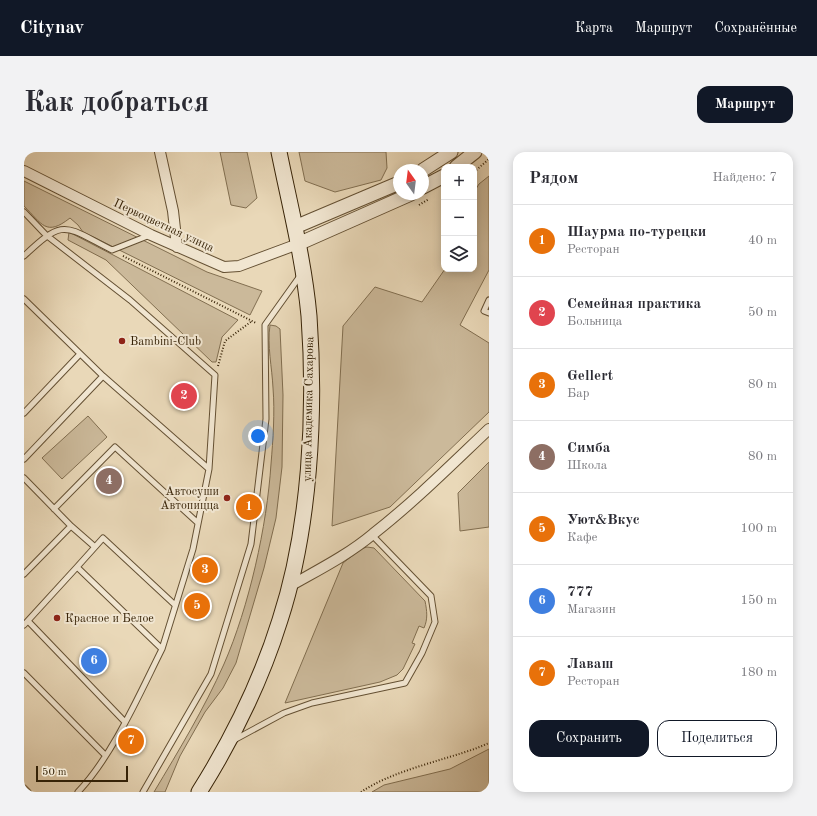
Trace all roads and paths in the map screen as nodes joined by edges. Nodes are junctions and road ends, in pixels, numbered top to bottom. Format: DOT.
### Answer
graph roads {
  1 [pos="160,152"];
  2 [pos="279,152"];
  3 [pos="451,152"];
  4 [pos="475,152"];
  5 [pos="489,159"];
  6 [pos="460,164"];
  7 [pos="429,166"];
  8 [pos="477,169"];
  9 [pos="24,171"];
  10 [pos="441,178"];
  11 [pos="429,185"];
  12 [pos="393,186"];
  13 [pos="397,200"];
  14 [pos="24,212"];
  15 [pos="295,227"];
  16 [pos="151,235"];
  17 [pos="46,236"];
  18 [pos="298,244"];
  19 [pos="177,247"];
  20 [pos="112,250"];
  21 [pos="24,256"];
  22 [pos="302,272"];
  23 [pos="24,299"];
  24 [pos="489,300"];
  25 [pos="489,313"];
  26 [pos="252,321"];
  27 [pos="265,327"];
  28 [pos="80,354"];
  29 [pos="215,375"];
  30 [pos="103,376"];
  31 [pos="24,413"];
  32 [pos="489,429"];
  33 [pos="24,459"];
  34 [pos="209,469"];
  35 [pos="24,478"];
  36 [pos="54,508"];
  37 [pos="198,523"];
  38 [pos="70,526"];
  39 [pos="372,535"];
  40 [pos="95,547"];
  41 [pos="76,567"];
  42 [pos="24,574"];
  43 [pos="290,586"];
  44 [pos="175,604"];
  45 [pos="26,623"];
  46 [pos="162,649"];
  47 [pos="24,673"];
  48 [pos="125,722"];
  49 [pos="229,742"];
  50 [pos="489,743"];
  51 [pos="105,755"];
  52 [pos="24,788"];
  53 [pos="28,792"];
  54 [pos="78,792"];
  55 [pos="143,792"];
  56 [pos="199,792"];
  57 [pos="361,792"];
  1 -- 19 [label="street"];
  2 -- 15 [label="main road, улица Академика Сахарова"];
  3 -- 7 [label="street"];
  4 -- 6 [label="street"];
  5 -- 8 [label="path"];
  9 -- 16 [label="street, Первоцветная улица"];
  10 -- 11 [label="street"];
  12 -- 15 [label="street"];
  13 -- 18 [label="street"];
  14 -- 17 [label="lane"];
  15 -- 18 [label="main road, улица Академика Сахарова"];
  16 -- 19 [label="street, Первоцветная улица"];
  16 -- 20 [label="lane"];
  17 -- 20 [label="lane"];
  17 -- 21 [label="lane"];
  17 -- 29 [label="lane"];
  18 -- 19 [label="street, Первоцветная улица"];
  18 -- 22 [label="main road, улица Академика Сахарова"];
  20 -- 26 [label="path"];
  22 -- 27 [label="lane"];
  22 -- 43 [label="main road, улица Академика Сахарова"];
  23 -- 28 [label="lane"];
  24 -- 25 [label="lane"];
  26 -- 27 [label="path"];
  26 -- 29 [label="path"];
  27 -- 55 [label="lane"];
  28 -- 30 [label="lane"];
  28 -- 31 [label="lane"];
  29 -- 34 [label="lane"];
  30 -- 33 [label="lane"];
  30 -- 34 [label="lane"];
  32 -- 39 [label="street"];
  34 -- 37 [label="lane"];
  35 -- 36 [label="lane"];
  36 -- 37 [label="lane"];
  36 -- 38 [label="lane"];
  37 -- 44 [label="lane"];
  38 -- 40 [label="lane"];
  38 -- 42 [label="lane"];
  39 -- 43 [label="street"];
  39 -- 49 [label="lane"];
  40 -- 41 [label="lane"];
  40 -- 44 [label="lane"];
  41 -- 45 [label="lane"];
  41 -- 46 [label="lane"];
  43 -- 49 [label="main road, улица Академика Сахарова"];
  44 -- 46 [label="lane"];
  45 -- 48 [label="lane"];
  46 -- 48 [label="lane"];
  47 -- 51 [label="lane"];
  48 -- 51 [label="lane"];
  49 -- 56 [label="main road, улица Академика Сахарова"];
  50 -- 57 [label="path"];
  51 -- 54 [label="lane"];
  52 -- 53 [label="lane"];
}
